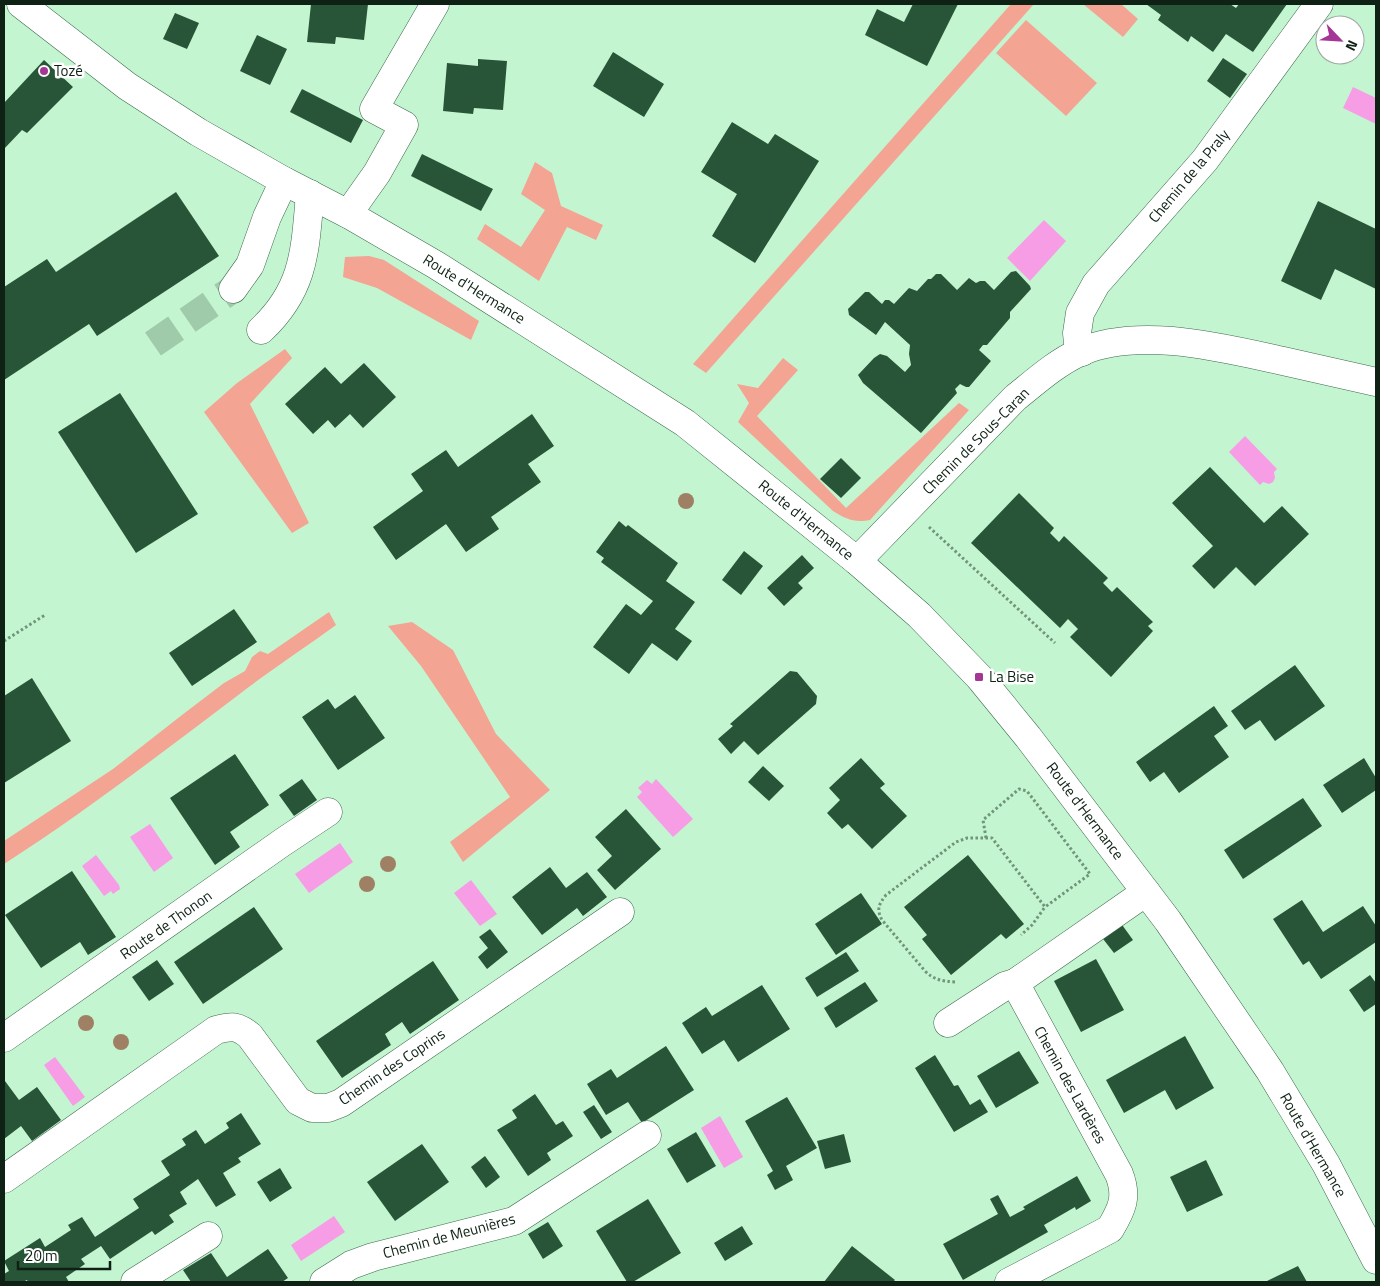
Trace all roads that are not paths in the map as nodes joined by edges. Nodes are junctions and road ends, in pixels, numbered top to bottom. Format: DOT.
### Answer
graph roads {
  1 [pos="435,4"];
  2 [pos="1319,4"];
  3 [pos="32,7"];
  4 [pos="284,181"];
  5 [pos="310,194"];
  6 [pos="348,214"];
  7 [pos="233,289"];
  8 [pos="261,330"];
  9 [pos="1082,352"];
  10 [pos="1376,382"];
  11 [pos="857,561"];
  12 [pos="328,812"];
  13 [pos="1146,892"];
  14 [pos="620,912"];
  15 [pos="1015,983"];
  16 [pos="948,1023"];
  17 [pos="4,1038"];
  18 [pos="647,1136"];
  19 [pos="4,1179"];
  20 [pos="208,1236"];
  21 [pos="1376,1260"];
  22 [pos="135,1282"];
  23 [pos="324,1282"];
  24 [pos="1009,1282"];
  1 -- 6 [label="street"];
  2 -- 9 [label="street, Chemin de la Praly"];
  3 -- 4 [label="street, Route d'Hermance"];
  4 -- 5 [label="street, Route d'Hermance"];
  4 -- 7 [label="street"];
  5 -- 6 [label="street, Route d'Hermance"];
  5 -- 8 [label="street"];
  6 -- 11 [label="street, Route d'Hermance"];
  9 -- 10 [label="street, Chemin de Sous-Caran"];
  9 -- 11 [label="street, Chemin de Sous-Caran"];
  11 -- 13 [label="street, Route d'Hermance"];
  12 -- 17 [label="street, Route de Thonon"];
  13 -- 15 [label="street"];
  13 -- 21 [label="street, Route d'Hermance"];
  14 -- 19 [label="street, Chemin des Coprins"];
  15 -- 16 [label="street"];
  15 -- 24 [label="street, Chemin des Lardères"];
  18 -- 23 [label="street, Chemin de Meunières"];
  20 -- 22 [label="street"];
}
